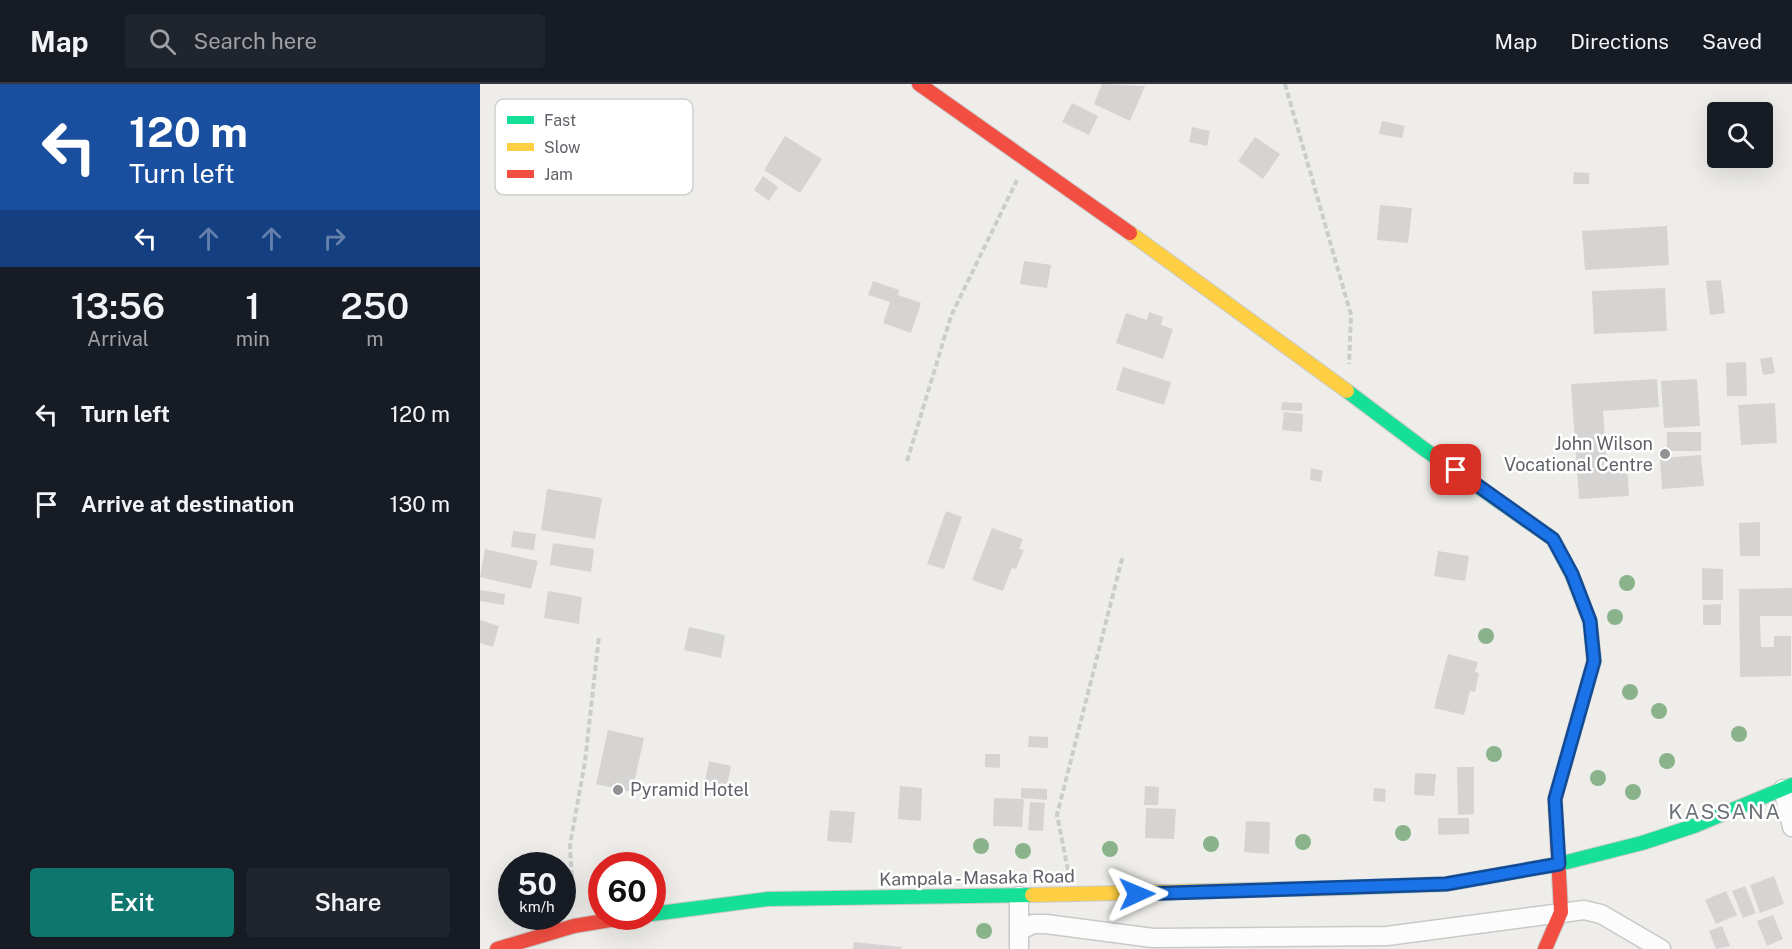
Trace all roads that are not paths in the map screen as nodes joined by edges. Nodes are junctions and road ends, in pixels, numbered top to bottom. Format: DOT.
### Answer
graph roads {
  1 [pos="919,84"];
  2 [pos="1788,787"];
  3 [pos="1792,827"];
  4 [pos="1559,864"];
  5 [pos="1019,896"];
  6 [pos="666,912"];
  7 [pos="1561,912"];
  8 [pos="588,924"];
  9 [pos="1019,940"];
  10 [pos="497,949"];
  11 [pos="1545,949"];
  12 [pos="1661,949"];
  1 -- 4 [label="main road"];
  2 -- 3 [label="street"];
  2 -- 4 [label="main road, Kampala - Masaka Road"];
  4 -- 5 [label="main road, Kampala - Masaka Road"];
  4 -- 7 [label="main road"];
  5 -- 6 [label="main road, Kampala - Masaka Road"];
  5 -- 9 [label="street"];
  7 -- 9 [label="street"];
  7 -- 11 [label="main road"];
  7 -- 12 [label="street"];
  8 -- 10 [label="main road"];
}
